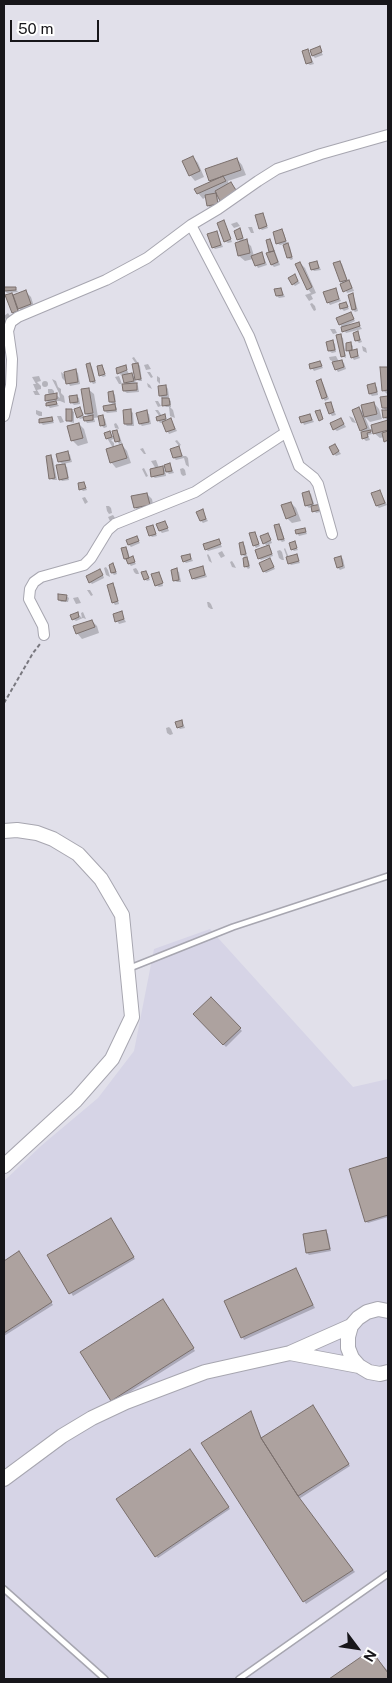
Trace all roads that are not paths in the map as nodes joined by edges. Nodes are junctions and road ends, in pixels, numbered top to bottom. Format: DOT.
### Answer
graph roads {
  1 [pos="388,135"];
  2 [pos="191,225"];
  3 [pos="4,416"];
  4 [pos="285,433"];
  5 [pos="332,534"];
  6 [pos="44,634"];
  7 [pos="4,831"];
  8 [pos="388,876"];
  9 [pos="127,969"];
  10 [pos="4,1166"];
  11 [pos="388,1311"];
  12 [pos="351,1326"];
  13 [pos="290,1353"];
  14 [pos="359,1366"];
  15 [pos="388,1372"];
  16 [pos="4,1479"];
  17 [pos="388,1574"];
  18 [pos="4,1589"];
  19 [pos="105,1679"];
  20 [pos="239,1679"];
  1 -- 2 [label="street"];
  2 -- 3 [label="street"];
  2 -- 4 [label="street"];
  4 -- 5 [label="street"];
  4 -- 6 [label="street"];
  7 -- 9 [label="main road"];
  8 -- 9 [label="lane"];
  9 -- 10 [label="main road"];
  11 -- 12 [label="main road"];
  12 -- 13 [label="main road"];
  12 -- 14 [label="main road"];
  13 -- 14 [label="main road"];
  13 -- 16 [label="main road"];
  14 -- 15 [label="main road"];
  17 -- 20 [label="lane"];
  18 -- 19 [label="lane"];
}
